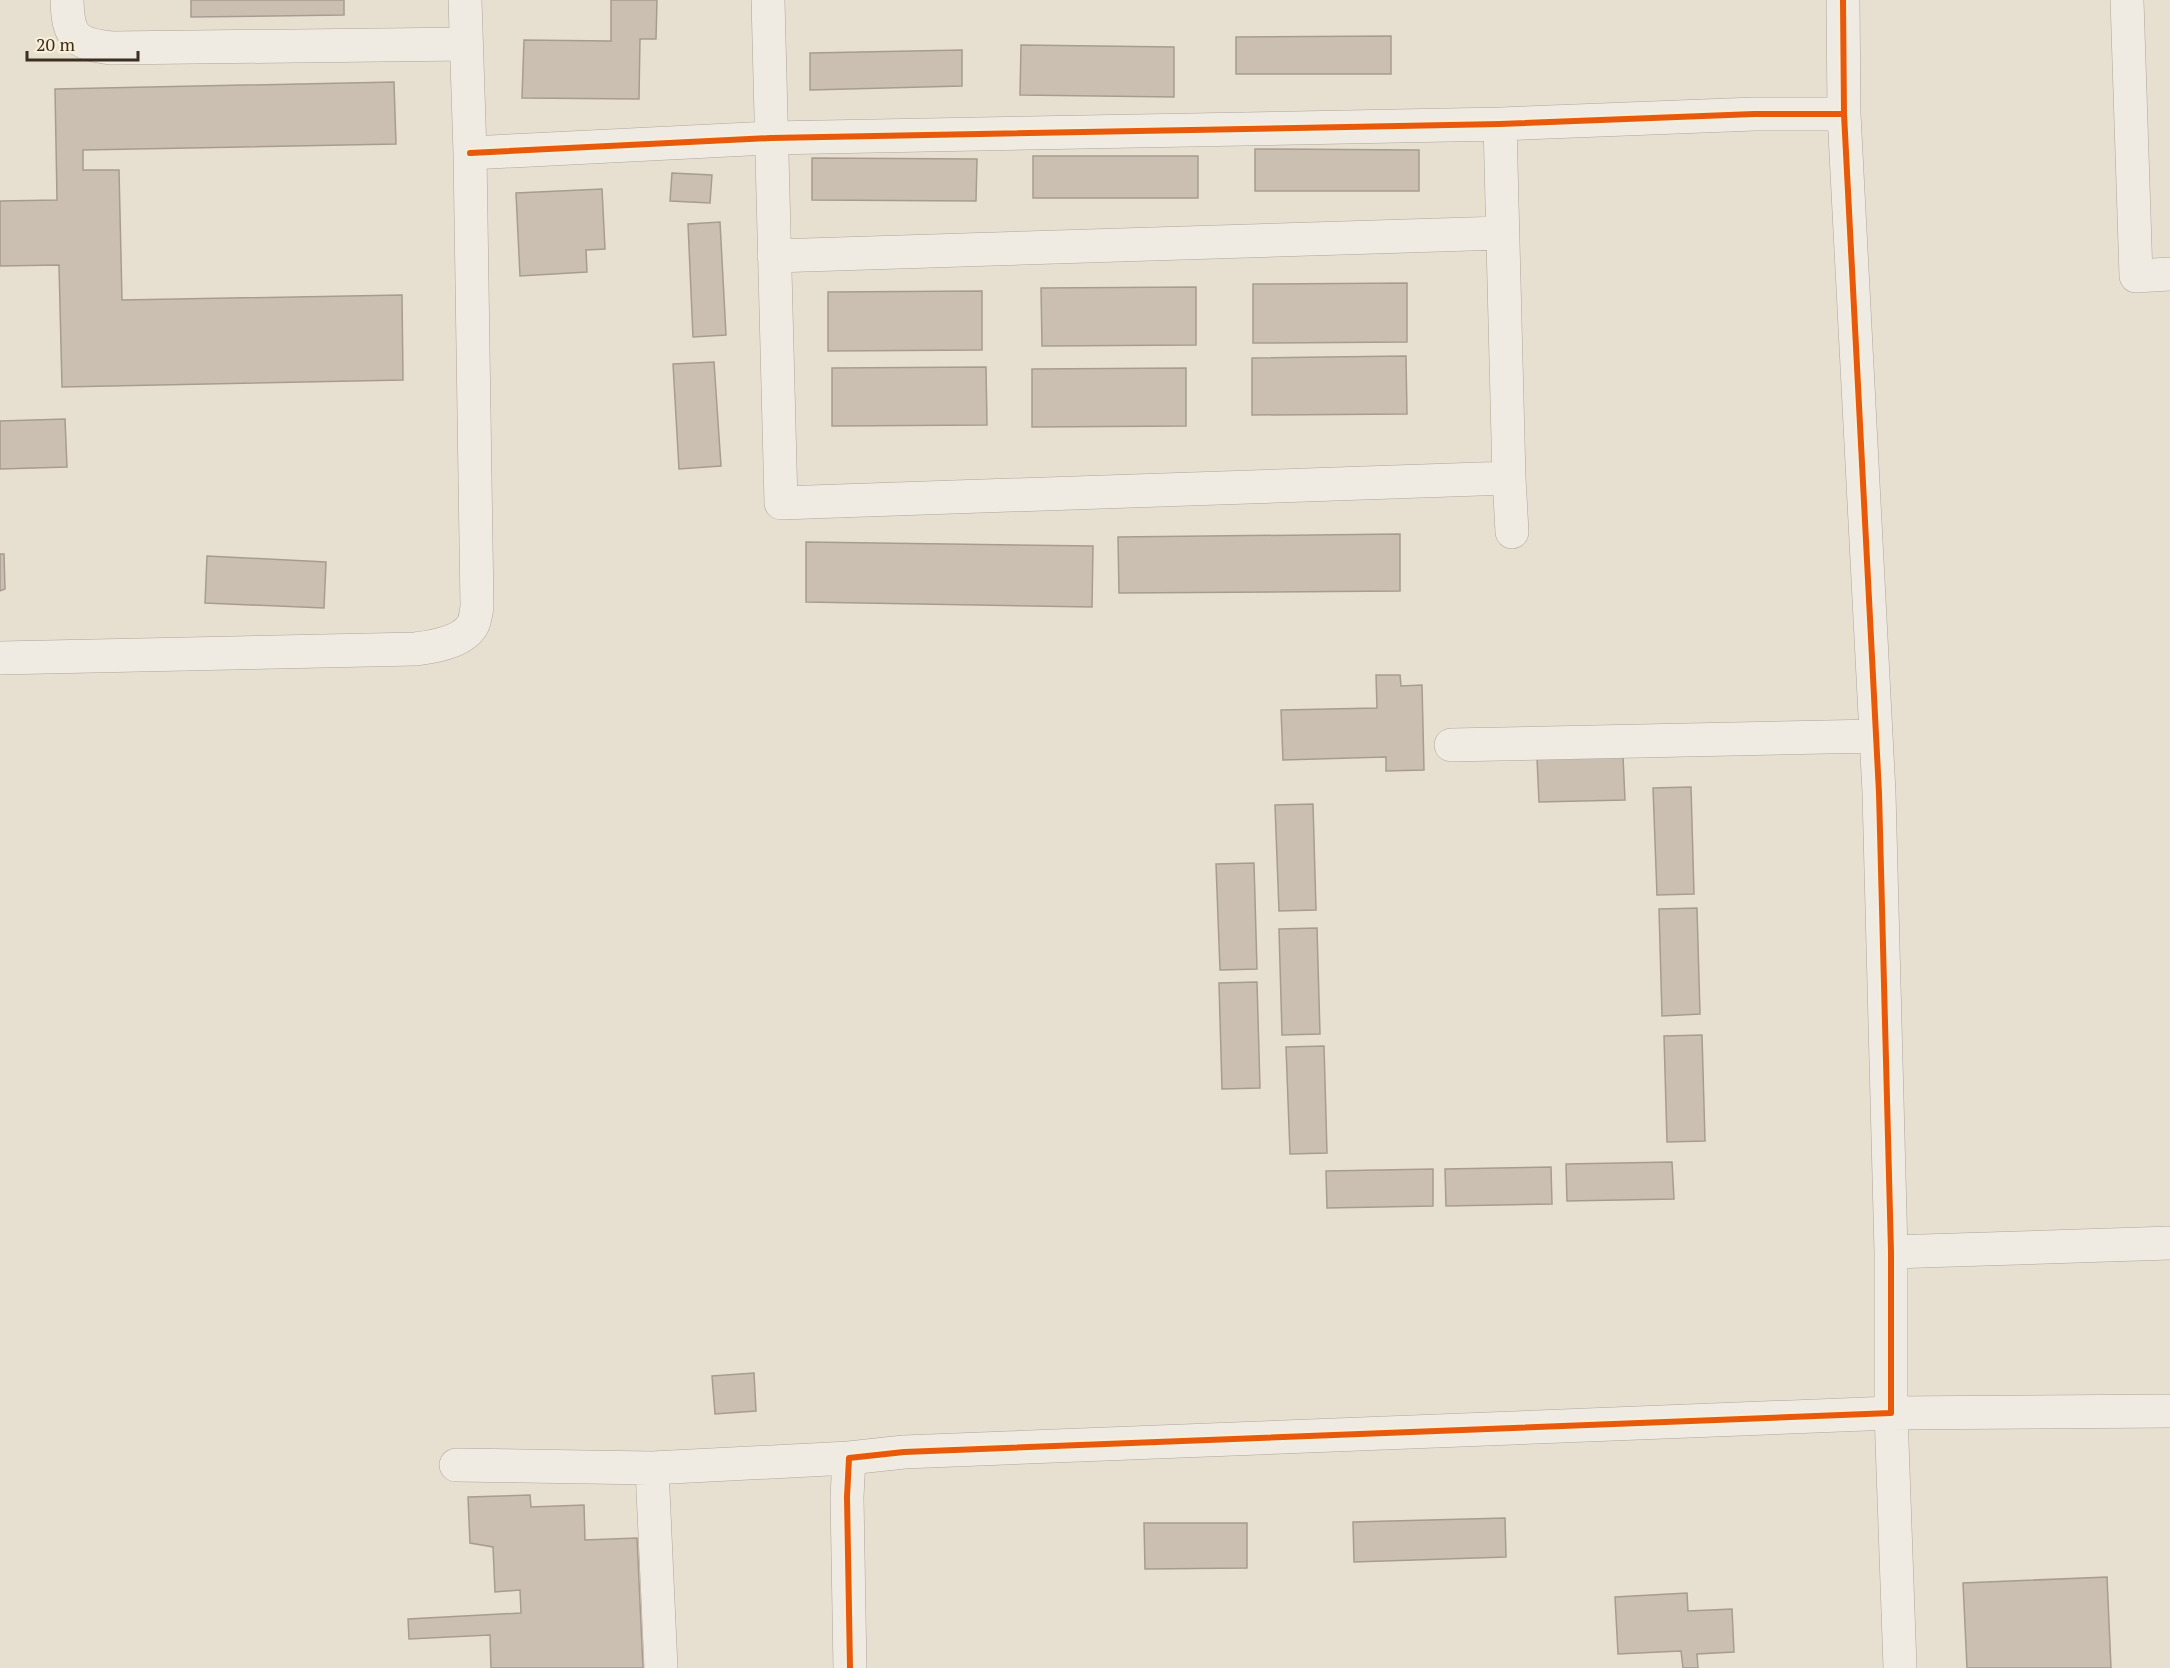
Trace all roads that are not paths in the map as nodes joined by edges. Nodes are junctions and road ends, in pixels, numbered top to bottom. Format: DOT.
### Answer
graph roads {
  1 [pos="67,0"];
  2 [pos="465,0"];
  3 [pos="768,0"];
  4 [pos="1843,0"];
  5 [pos="2127,0"];
  6 [pos="466,44"];
  7 [pos="1844,114"];
  8 [pos="1500,124"];
  9 [pos="771,138"];
  10 [pos="470,153"];
  11 [pos="1502,233"];
  12 [pos="774,256"];
  13 [pos="2170,274"];
  14 [pos="1509,478"];
  15 [pos="1512,532"];
  16 [pos="0,658"];
  17 [pos="1876,736"];
  18 [pos="1451,745"];
  19 [pos="2170,1244"];
  20 [pos="1891,1252"];
  21 [pos="2170,1411"];
  22 [pos="1891,1413"];
  23 [pos="849,1458"];
  24 [pos="456,1465"];
  25 [pos="652,1468"];
  26 [pos="661,1668"];
  27 [pos="850,1668"];
  28 [pos="1900,1668"];
  1 -- 6 [label="street"];
  2 -- 6 [label="street"];
  3 -- 9 [label="street"];
  4 -- 7 [label="street"];
  5 -- 13 [label="street"];
  6 -- 10 [label="street"];
  7 -- 8 [label="street"];
  7 -- 17 [label="street"];
  8 -- 9 [label="street"];
  8 -- 11 [label="street"];
  9 -- 10 [label="street"];
  9 -- 12 [label="street"];
  10 -- 16 [label="street"];
  11 -- 12 [label="street"];
  11 -- 14 [label="street"];
  12 -- 14 [label="street"];
  14 -- 15 [label="street"];
  17 -- 18 [label="street"];
  17 -- 20 [label="street"];
  19 -- 20 [label="street"];
  20 -- 22 [label="street"];
  21 -- 22 [label="street"];
  22 -- 23 [label="street"];
  22 -- 28 [label="street"];
  23 -- 25 [label="street"];
  23 -- 27 [label="street"];
  24 -- 25 [label="street"];
  25 -- 26 [label="street"];
}
